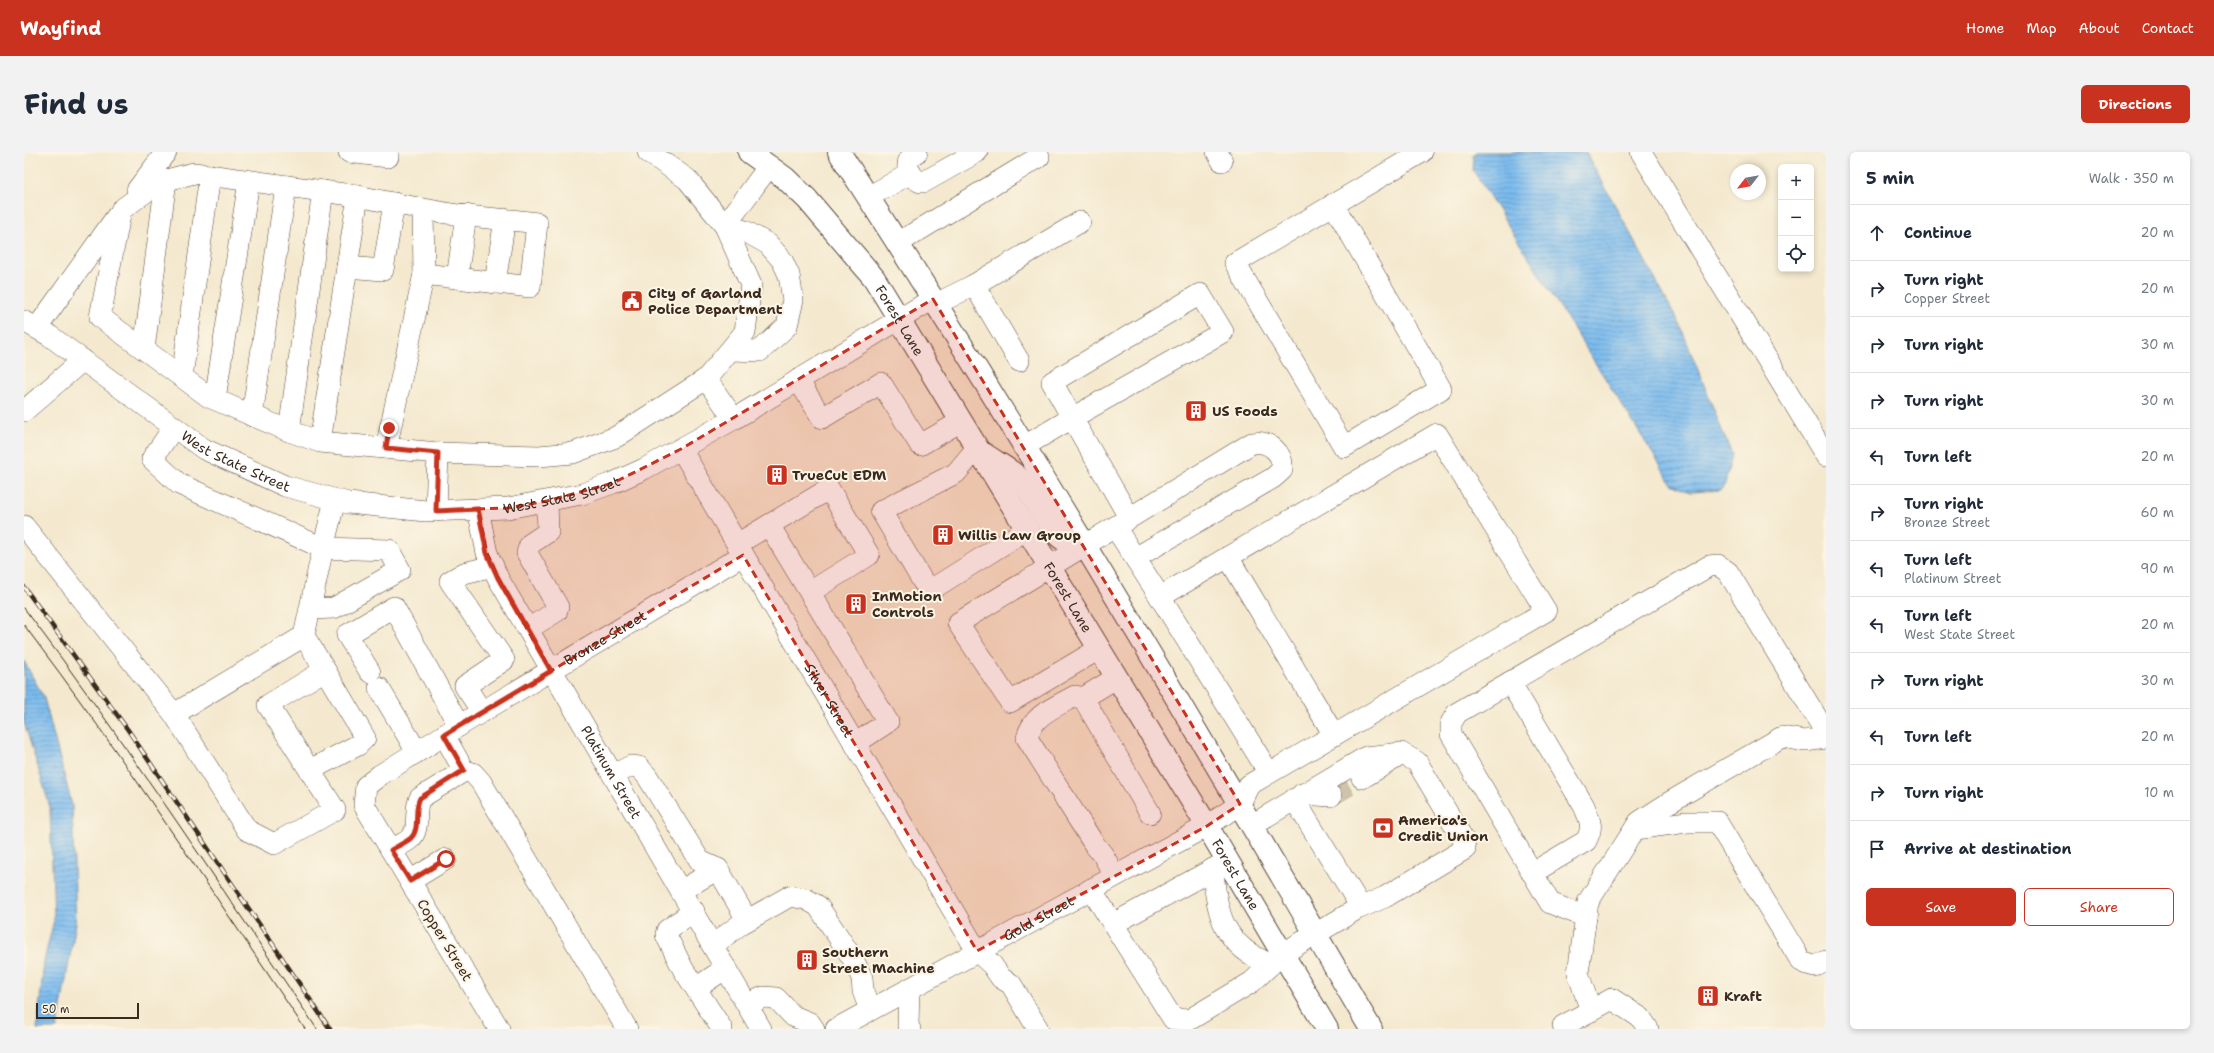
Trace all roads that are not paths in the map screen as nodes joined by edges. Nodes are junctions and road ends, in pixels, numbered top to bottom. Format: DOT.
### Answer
graph roads {
  1 [pos="166,152"];
  2 [pos="349,152"];
  3 [pos="388,152"];
  4 [pos="648,152"];
  5 [pos="749,152"];
  6 [pos="839,152"];
  7 [pos="917,152"];
  8 [pos="977,152"];
  9 [pos="1422,152"];
  10 [pos="1641,152"];
  11 [pos="1039,157"];
  12 [pos="769,166"];
  13 [pos="911,173"];
  14 [pos="210,175"];
  15 [pos="166,180"];
  16 [pos="248,181"];
  17 [pos="286,186"];
  18 [pos="323,191"];
  19 [pos="358,196"];
  20 [pos="868,197"];
  21 [pos="394,203"];
  22 [pos="1333,204"];
  23 [pos="423,209"];
  24 [pos="121,210"];
  25 [pos="466,215"];
  26 [pos="505,219"];
  27 [pos="1080,222"];
  28 [pos="725,226"];
  29 [pos="898,243"];
  30 [pos="347,266"];
  31 [pos="424,274"];
  32 [pos="457,278"];
  33 [pos="495,283"];
  34 [pos="972,286"];
  35 [pos="935,302"];
  36 [pos="897,320"];
  37 [pos="30,324"];
  38 [pos="144,349"];
  39 [pos="731,350"];
  40 [pos="83,360"];
  41 [pos="1019,360"];
  42 [pos="182,377"];
  43 [pos="706,379"];
  44 [pos="798,380"];
  45 [pos="215,399"];
  46 [pos="24,411"];
  47 [pos="252,416"];
  48 [pos="734,418"];
  49 [pos="1072,418"];
  50 [pos="960,422"];
  51 [pos="174,427"];
  52 [pos="289,431"];
  53 [pos="320,442"];
  54 [pos="1023,447"];
  55 [pos="386,448"];
  56 [pos="976,449"];
  57 [pos="681,450"];
  58 [pos="438,453"];
  59 [pos="1826,456"];
  60 [pos="336,500"];
  61 [pos="546,501"];
  62 [pos="478,509"];
  63 [pos="436,511"];
  64 [pos="1122,522"];
  65 [pos="770,525"];
  66 [pos="24,526"];
  67 [pos="1026,530"];
  68 [pos="1084,546"];
  69 [pos="323,548"];
  70 [pos="740,550"];
  71 [pos="1228,557"];
  72 [pos="1135,558"];
  73 [pos="493,566"];
  74 [pos="1049,568"];
  75 [pos="810,592"];
  76 [pos="1160,597"];
  77 [pos="310,609"];
  78 [pos="528,630"];
  79 [pos="304,636"];
  80 [pos="1099,649"];
  81 [pos="325,670"];
  82 [pos="551,671"];
  83 [pos="1116,678"];
  84 [pos="1510,682"];
  85 [pos="1083,698"];
  86 [pos="482,712"];
  87 [pos="174,714"];
  88 [pos="451,731"];
  89 [pos="1826,733"];
  90 [pos="1334,735"];
  91 [pos="1826,738"];
  92 [pos="856,743"];
  93 [pos="417,752"];
  94 [pos="1403,754"];
  95 [pos="310,770"];
  96 [pos="464,770"];
  97 [pos="1269,773"];
  98 [pos="613,775"];
  99 [pos="1362,778"];
  100 [pos="366,786"];
  101 [pos="1298,796"];
  102 [pos="1331,796"];
  103 [pos="1240,804"];
  104 [pos="1150,813"];
  105 [pos="1252,825"];
  106 [pos="1207,826"];
  107 [pos="1635,829"];
  108 [pos="391,850"];
  109 [pos="693,851"];
  110 [pos="446,859"];
  111 [pos="667,865"];
  112 [pos="1221,865"];
  113 [pos="718,869"];
  114 [pos="1532,873"];
  115 [pos="1115,876"];
  116 [pos="410,881"];
  117 [pos="1091,889"];
  118 [pos="682,890"];
  119 [pos="1361,907"];
  120 [pos="694,911"];
  121 [pos="1586,916"];
  122 [pos="747,920"];
  123 [pos="1113,924"];
  124 [pos="1316,934"];
  125 [pos="713,945"];
  126 [pos="977,951"];
  127 [pos="1276,959"];
  128 [pos="1826,961"];
  129 [pos="726,968"];
  130 [pos="696,988"];
  131 [pos="909,989"];
  132 [pos="747,1004"];
  133 [pos="870,1010"];
  134 [pos="1591,1010"];
  135 [pos="907,1028"];
  136 [pos="499,1029"];
  137 [pos="627,1029"];
  138 [pos="722,1029"];
  139 [pos="761,1029"];
  140 [pos="814,1029"];
  141 [pos="836,1029"];
  142 [pos="1038,1029"];
  143 [pos="1326,1029"];
  144 [pos="1372,1029"];
  145 [pos="1566,1029"];
  146 [pos="1648,1029"];
  1 -- 24 [label="street"];
  2 -- 3 [label="street"];
  4 -- 28 [label="street"];
  5 -- 12 [label="main road, Forest Lane"];
  6 -- 20 [label="main road"];
  7 -- 13 [label="street"];
  8 -- 13 [label="street"];
  9 -- 22 [label="street"];
  10 -- 59 [label="street"];
  11 -- 29 [label="street"];
  12 -- 28 [label="street"];
  12 -- 36 [label="main road, Forest Lane"];
  13 -- 20 [label="street"];
  14 -- 15 [label="street"];
  14 -- 16 [label="street"];
  14 -- 42 [label="street"];
  15 -- 24 [label="street"];
  15 -- 38 [label="street"];
  16 -- 17 [label="street"];
  16 -- 45 [label="street"];
  17 -- 18 [label="street"];
  17 -- 47 [label="street"];
  18 -- 19 [label="street"];
  18 -- 52 [label="street"];
  19 -- 21 [label="street"];
  19 -- 30 [label="street"];
  20 -- 29 [label="main road"];
  21 -- 23 [label="street"];
  21 -- 30 [label="street"];
  22 -- 22 [label="street"];
  23 -- 25 [label="street"];
  23 -- 31 [label="street"];
  24 -- 37 [label="street"];
  24 -- 38 [label="street"];
  25 -- 26 [label="street"];
  25 -- 32 [label="street"];
  26 -- 33 [label="street"];
  26 -- 33 [label="street"];
  27 -- 34 [label="street, West State Street"];
  28 -- 39 [label="street"];
  28 -- 39 [label="street"];
  29 -- 35 [label="main road"];
  30 -- 53 [label="street"];
  31 -- 32 [label="street"];
  31 -- 55 [label="street"];
  32 -- 33 [label="street"];
  34 -- 35 [label="street, West State Street"];
  34 -- 41 [label="street"];
  35 -- 36 [label="street, West State Street"];
  35 -- 54 [label="main road"];
  36 -- 44 [label="street, West State Street"];
  36 -- 50 [label="main road, Forest Lane"];
  37 -- 40 [label="street, West State Street"];
  38 -- 42 [label="street"];
  39 -- 43 [label="street"];
  40 -- 46 [label="street"];
  40 -- 51 [label="street, West State Street"];
  42 -- 45 [label="street"];
  43 -- 48 [label="street"];
  43 -- 58 [label="street"];
  44 -- 48 [label="street, West State Street"];
  44 -- 50 [label="street"];
  45 -- 47 [label="street"];
  47 -- 52 [label="street"];
  48 -- 57 [label="street, West State Street"];
  49 -- 49 [label="street"];
  49 -- 54 [label="street"];
  49 -- 64 [label="street"];
  50 -- 56 [label="main road, Forest Lane"];
  51 -- 60 [label="street, West State Street"];
  51 -- 69 [label="street"];
  52 -- 53 [label="street"];
  53 -- 55 [label="street"];
  54 -- 68 [label="main road"];
  55 -- 58 [label="street"];
  56 -- 67 [label="main road, Forest Lane"];
  56 -- 67 [label="street"];
  56 -- 68 [label="main road"];
  57 -- 61 [label="street, West State Street"];
  57 -- 70 [label="street, Silver Street"];
  58 -- 63 [label="street"];
  60 -- 63 [label="street, West State Street"];
  60 -- 69 [label="street"];
  61 -- 62 [label="street, West State Street"];
  61 -- 78 [label="street"];
  62 -- 63 [label="street, West State Street"];
  62 -- 73 [label="street, Platinum Street"];
  64 -- 68 [label="street"];
  64 -- 72 [label="street"];
  64 -- 72 [label="street"];
  65 -- 70 [label="street, Bronze Street"];
  65 -- 75 [label="street"];
  65 -- 75 [label="street, Bronze Street"];
  66 -- 87 [label="street"];
  67 -- 74 [label="main road, Forest Lane"];
  68 -- 74 [label="street"];
  68 -- 103 [label="main road"];
  69 -- 77 [label="street"];
  69 -- 77 [label="street"];
  70 -- 82 [label="street, Bronze Street"];
  70 -- 92 [label="street, Silver Street"];
  71 -- 76 [label="street"];
  71 -- 90 [label="street"];
  71 -- 90 [label="street"];
  72 -- 76 [label="street"];
  73 -- 78 [label="street, Platinum Street"];
  73 -- 86 [label="street"];
  74 -- 80 [label="main road, Forest Lane"];
  74 -- 80 [label="street"];
  75 -- 92 [label="street"];
  76 -- 97 [label="street"];
  77 -- 79 [label="street"];
  78 -- 82 [label="street, Platinum Street"];
  79 -- 81 [label="street"];
  79 -- 87 [label="street"];
  80 -- 83 [label="main road, Forest Lane"];
  81 -- 95 [label="street"];
  81 -- 95 [label="street"];
  82 -- 86 [label="street, Bronze Street"];
  82 -- 98 [label="street, Platinum Street"];
  83 -- 85 [label="street"];
  83 -- 106 [label="main road, Forest Lane"];
  84 -- 89 [label="street"];
  84 -- 114 [label="street"];
  84 -- 114 [label="street"];
  85 -- 104 [label="street"];
  85 -- 115 [label="street"];
  86 -- 88 [label="street, Bronze Street"];
  87 -- 95 [label="street"];
  88 -- 93 [label="street, Bronze Street"];
  88 -- 93 [label="street"];
  88 -- 96 [label="street"];
  90 -- 97 [label="street"];
  91 -- 107 [label="street"];
  92 -- 126 [label="street, Silver Street"];
  93 -- 100 [label="street, Bronze Street"];
  94 -- 99 [label="street"];
  94 -- 101 [label="street"];
  94 -- 119 [label="street"];
  96 -- 108 [label="street"];
  96 -- 137 [label="street"];
  97 -- 103 [label="street"];
  98 -- 109 [label="street"];
  98 -- 111 [label="street, Platinum Street"];
  100 -- 108 [label="street, Copper Street"];
  101 -- 102 [label="street"];
  101 -- 105 [label="street"];
  101 -- 119 [label="street"];
  103 -- 105 [label="main road"];
  103 -- 106 [label="street, Gold Street"];
  105 -- 124 [label="main road"];
  106 -- 112 [label="main road, Forest Lane"];
  106 -- 115 [label="street, Gold Street"];
  107 -- 121 [label="street"];
  107 -- 128 [label="street"];
  108 -- 116 [label="street, Copper Street"];
  109 -- 111 [label="street"];
  109 -- 113 [label="street"];
  110 -- 116 [label="street"];
  111 -- 118 [label="street, Platinum Street"];
  112 -- 123 [label="street"];
  112 -- 127 [label="main road, Forest Lane"];
  112 -- 127 [label="street"];
  113 -- 118 [label="street"];
  113 -- 122 [label="street"];
  114 -- 121 [label="street"];
  115 -- 117 [label="street, Gold Street"];
  116 -- 136 [label="street, Copper Street"];
  117 -- 123 [label="street"];
  117 -- 126 [label="street, Gold Street"];
  118 -- 120 [label="street, Platinum Street"];
  119 -- 124 [label="street"];
  120 -- 125 [label="street, Platinum Street"];
  120 -- 130 [label="street"];
  121 -- 134 [label="street"];
  122 -- 125 [label="street"];
  122 -- 133 [label="street"];
  123 -- 127 [label="street"];
  124 -- 127 [label="street"];
  124 -- 144 [label="main road"];
  125 -- 129 [label="street, Platinum Street"];
  126 -- 131 [label="street, Gold Street"];
  126 -- 142 [label="street, Silver Street"];
  127 -- 143 [label="main road, Forest Lane"];
  129 -- 130 [label="street"];
  129 -- 132 [label="street, Platinum Street"];
  130 -- 138 [label="street"];
  131 -- 133 [label="street, Gold Street"];
  131 -- 135 [label="street"];
  132 -- 139 [label="street, Platinum Street"];
  132 -- 140 [label="street"];
  133 -- 141 [label="street, Gold Street"];
  134 -- 145 [label="street"];
  134 -- 146 [label="street"];
}
